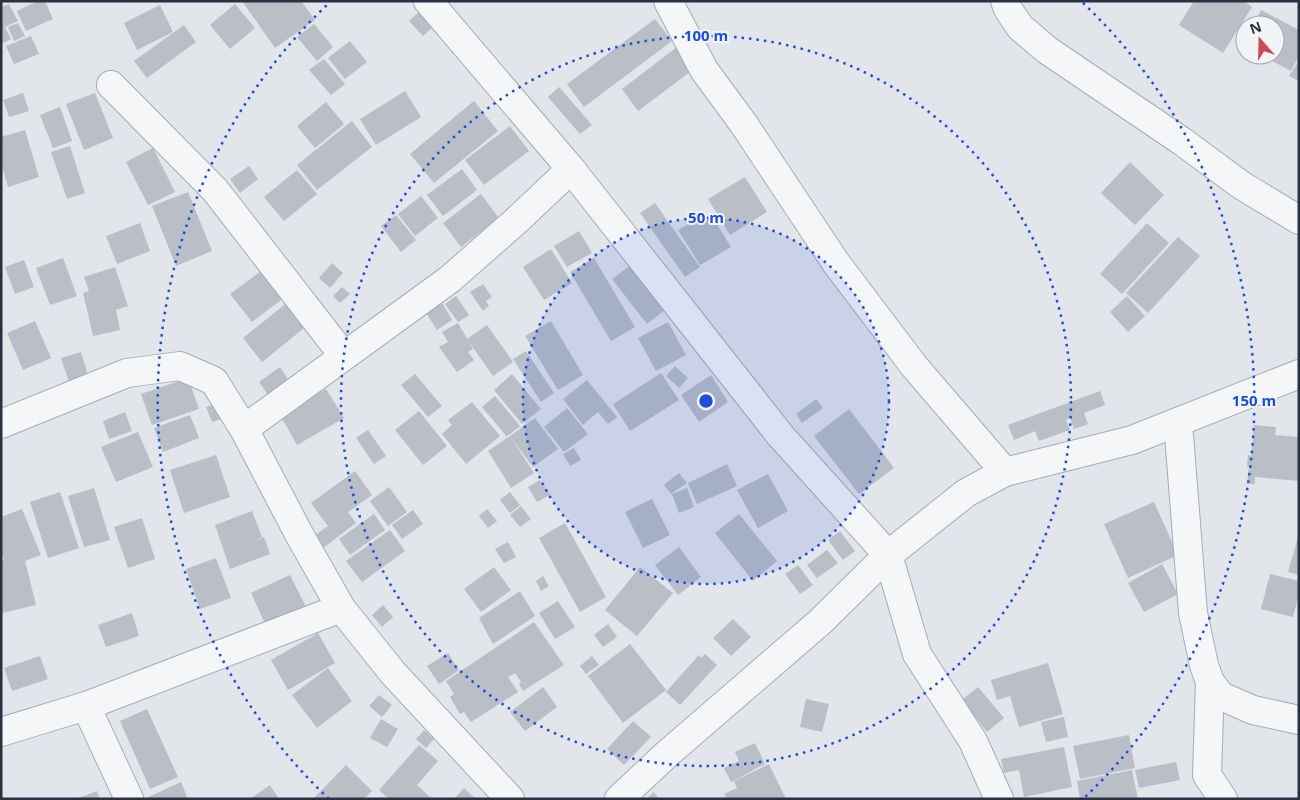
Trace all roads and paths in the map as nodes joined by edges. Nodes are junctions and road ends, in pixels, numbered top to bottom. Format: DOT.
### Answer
graph roads {
  1 [pos="428,1"];
  2 [pos="668,1"];
  3 [pos="1005,1"];
  4 [pos="111,85"];
  5 [pos="571,168"];
  6 [pos="1299,220"];
  7 [pos="343,356"];
  8 [pos="1299,374"];
  9 [pos="1178,422"];
  10 [pos="1,424"];
  11 [pos="244,428"];
  12 [pos="1005,472"];
  13 [pos="888,555"];
  14 [pos="341,608"];
  15 [pos="1210,682"];
  16 [pos="86,706"];
  17 [pos="1299,720"];
  18 [pos="1,732"];
  19 [pos="129,799"];
  20 [pos="510,799"];
  21 [pos="619,799"];
  22 [pos="999,799"];
  23 [pos="1223,799"];
  1 -- 5 [label="street"];
  2 -- 12 [label="street"];
  3 -- 6 [label="street"];
  4 -- 7 [label="street"];
  5 -- 7 [label="street"];
  5 -- 13 [label="street"];
  7 -- 11 [label="street"];
  8 -- 9 [label="street"];
  9 -- 12 [label="street"];
  9 -- 15 [label="street"];
  10 -- 11 [label="street"];
  11 -- 14 [label="street"];
  12 -- 13 [label="street"];
  13 -- 21 [label="street"];
  13 -- 22 [label="street"];
  14 -- 16 [label="street"];
  14 -- 20 [label="street"];
  15 -- 17 [label="street"];
  15 -- 23 [label="street"];
  16 -- 18 [label="street"];
  16 -- 19 [label="street"];
}
